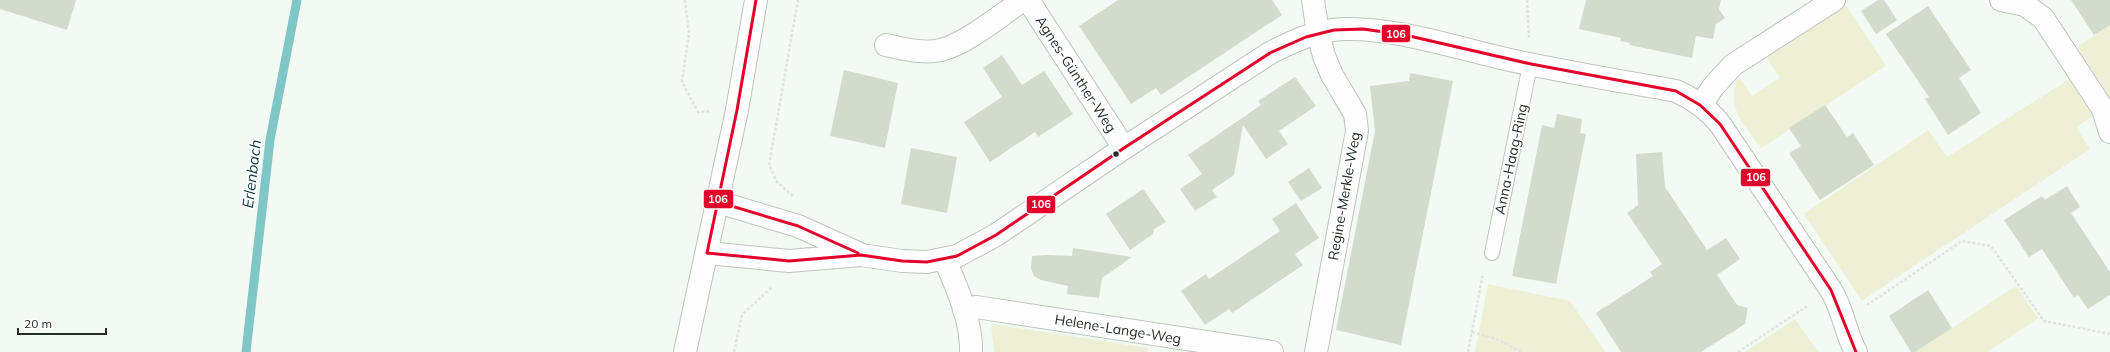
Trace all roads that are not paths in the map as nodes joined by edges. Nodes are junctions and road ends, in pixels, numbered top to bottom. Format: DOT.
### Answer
graph roads {
  1 [pos="756,0"];
  2 [pos="1023,0"];
  3 [pos="1028,0"];
  4 [pos="1313,0"];
  5 [pos="1834,0"];
  6 [pos="2000,0"];
  7 [pos="1318,33"];
  8 [pos="886,45"];
  9 [pos="1530,65"];
  10 [pos="1701,105"];
  11 [pos="2110,132"];
  12 [pos="1124,148"];
  13 [pos="718,202"];
  14 [pos="707,253"];
  15 [pos="1492,253"];
  16 [pos="862,255"];
  17 [pos="945,260"];
  18 [pos="964,310"];
  19 [pos="685,352"];
  20 [pos="971,352"];
  21 [pos="1272,352"];
  22 [pos="1316,352"];
  23 [pos="1856,352"];
  1 -- 13 [label="street"];
  2 -- 8 [label="street"];
  3 -- 12 [label="street, Agnes-Günther-Weg"];
  4 -- 7 [label="street, Regine-Merkle-Weg"];
  5 -- 10 [label="street"];
  6 -- 11 [label="street"];
  7 -- 9 [label="street"];
  7 -- 12 [label="street"];
  7 -- 22 [label="street, Regine-Merkle-Weg"];
  9 -- 10 [label="street"];
  9 -- 15 [label="lane, Anna-Haag-Ring"];
  10 -- 23 [label="street"];
  12 -- 17 [label="street"];
  13 -- 14 [label="street"];
  13 -- 16 [label="street"];
  14 -- 16 [label="street"];
  14 -- 19 [label="street"];
  16 -- 17 [label="street"];
  17 -- 18 [label="street"];
  18 -- 20 [label="street"];
  18 -- 21 [label="street, Helene-Lange-Weg"];
}
